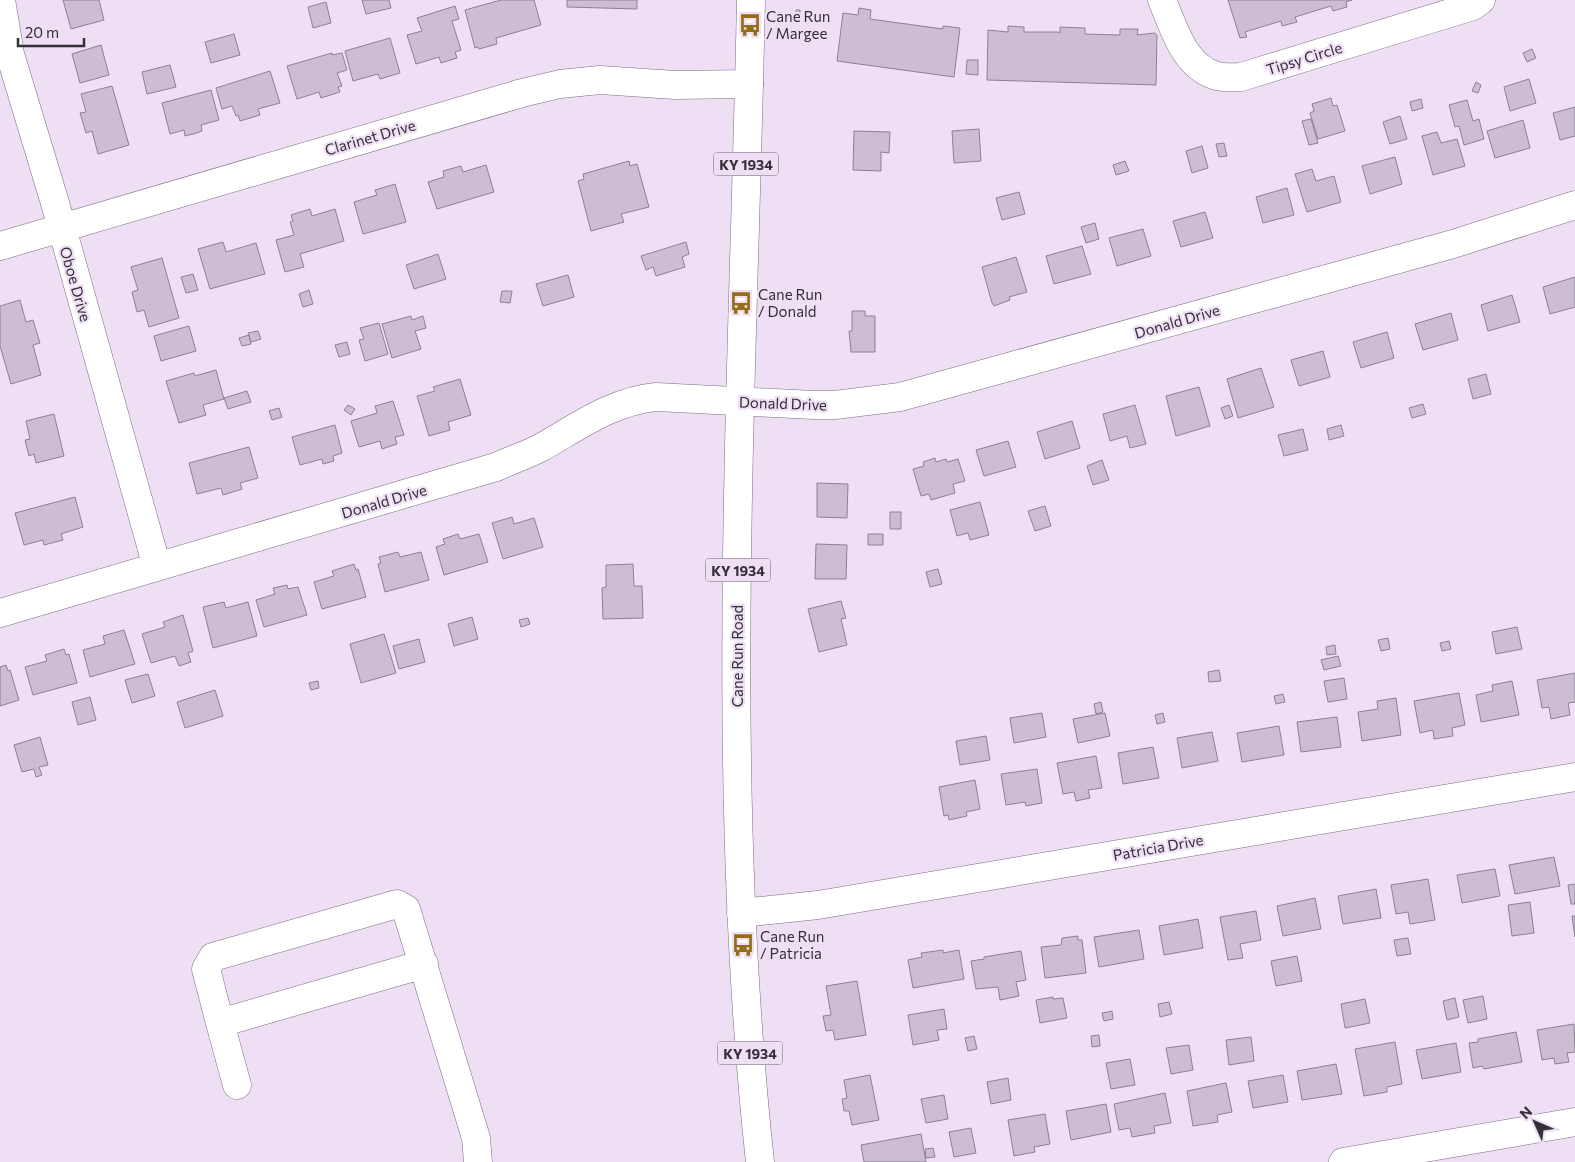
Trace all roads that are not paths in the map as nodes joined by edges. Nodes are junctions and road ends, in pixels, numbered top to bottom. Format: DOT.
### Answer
graph roads {
  1 [pos="1,0"];
  2 [pos="750,0"];
  3 [pos="1162,0"];
  4 [pos="1481,0"];
  5 [pos="749,84"];
  6 [pos="1575,205"];
  7 [pos="60,227"];
  8 [pos="0,246"];
  9 [pos="741,402"];
  10 [pos="157,567"];
  11 [pos="0,613"];
  12 [pos="1575,778"];
  13 [pos="741,913"];
  14 [pos="424,964"];
  15 [pos="220,1023"];
  16 [pos="237,1085"];
  17 [pos="1575,1122"];
  18 [pos="478,1162"];
  19 [pos="760,1162"];
  20 [pos="1343,1162"];
  1 -- 7 [label="main road, Oboe Drive"];
  2 -- 5 [label="main road, Cane Run Road / KY 1934"];
  3 -- 4 [label="main road, Tipsy Circle"];
  5 -- 7 [label="main road, Clarinet Drive"];
  5 -- 9 [label="main road, Cane Run Road / KY 1934"];
  6 -- 9 [label="main road, Donald Drive"];
  7 -- 8 [label="main road, Clarinet Drive"];
  7 -- 10 [label="main road, Oboe Drive"];
  9 -- 10 [label="main road, Donald Drive"];
  9 -- 13 [label="main road, Cane Run Road / KY 1934"];
  10 -- 11 [label="main road, Donald Drive"];
  12 -- 13 [label="main road, Patricia Drive"];
  13 -- 19 [label="main road, Cane Run Road / KY 1934"];
  14 -- 15 [label="main road"];
  14 -- 15 [label="main road"];
  14 -- 18 [label="main road"];
  15 -- 16 [label="main road"];
  17 -- 20 [label="main road"];
}
